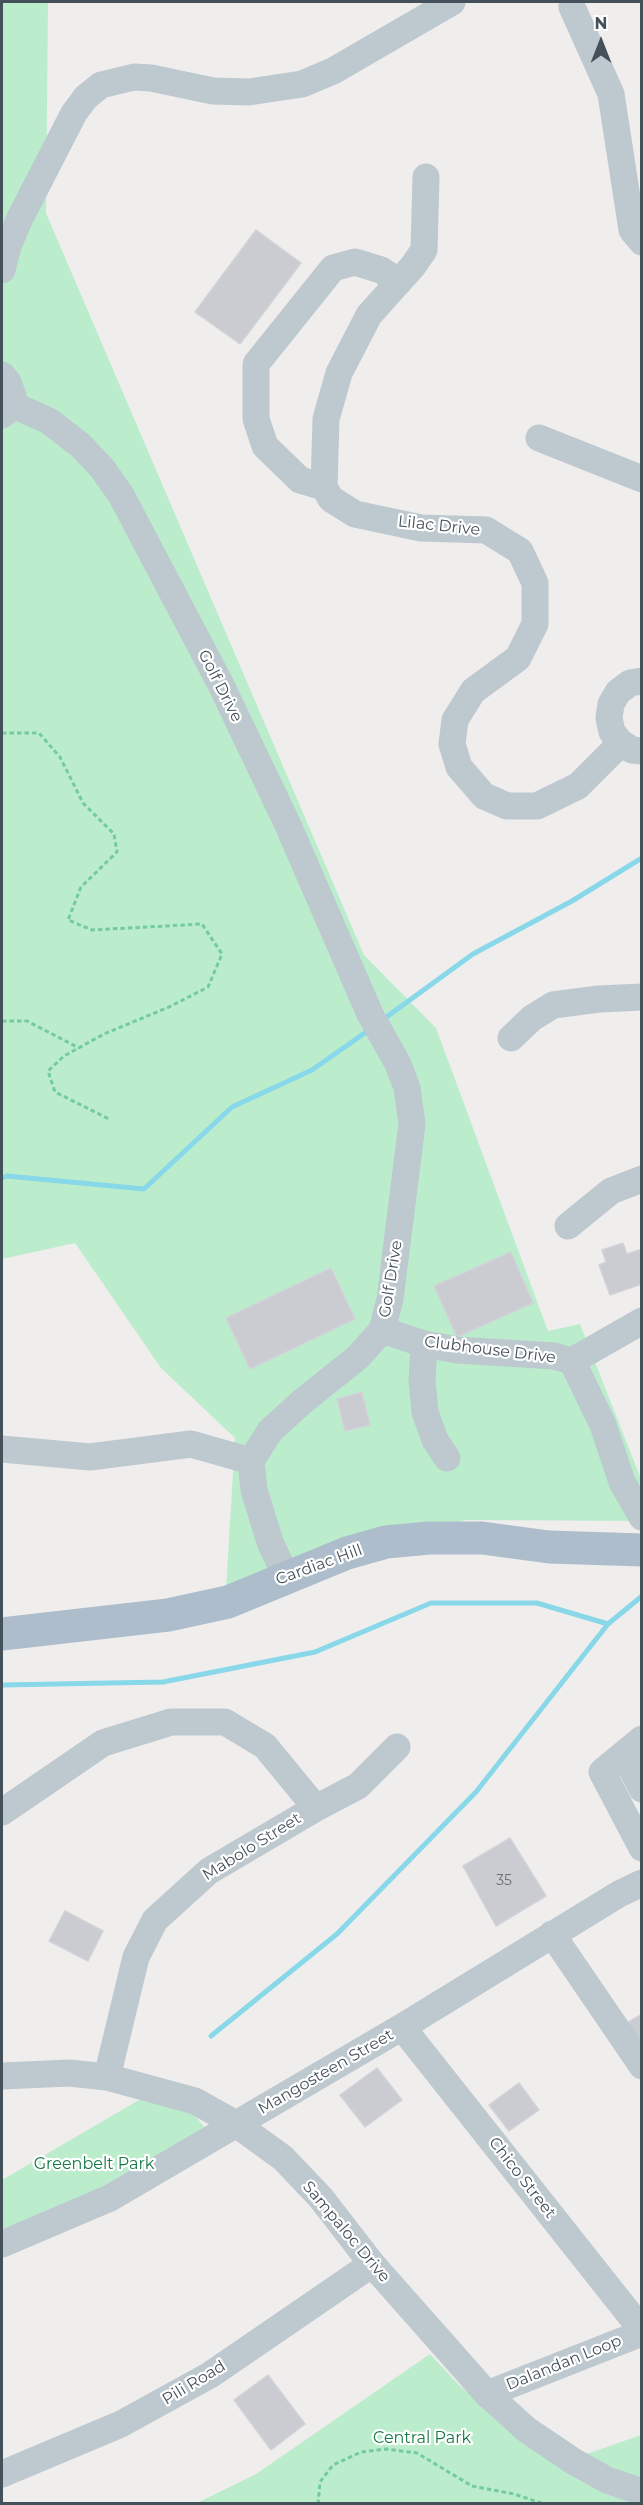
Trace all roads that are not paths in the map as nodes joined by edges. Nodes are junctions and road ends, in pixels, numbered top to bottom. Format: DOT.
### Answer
graph roads {
  1 [pos="452,2"];
  2 [pos="572,7"];
  3 [pos="426,177"];
  4 [pos="642,242"];
  5 [pos="2,270"];
  6 [pos="399,282"];
  7 [pos="2,375"];
  8 [pos="6,409"];
  9 [pos="539,438"];
  10 [pos="642,478"];
  11 [pos="324,487"];
  12 [pos="642,681"];
  13 [pos="631,747"];
  14 [pos="642,997"];
  15 [pos="510,1038"];
  16 [pos="642,1179"];
  17 [pos="568,1226"];
  18 [pos="642,1321"];
  19 [pos="382,1330"];
  20 [pos="424,1344"];
  21 [pos="572,1361"];
  22 [pos="2,1449"];
  23 [pos="447,1458"];
  24 [pos="251,1461"];
  25 [pos="642,1517"];
  26 [pos="642,1550"];
  27 [pos="286,1576"];
  28 [pos="2,1634"];
  29 [pos="397,1747"];
  30 [pos="633,1747"];
  31 [pos="642,1789"];
  32 [pos="316,1808"];
  33 [pos="2,1812"];
  34 [pos="642,1848"];
  35 [pos="642,1883"];
  36 [pos="552,1934"];
  37 [pos="402,2027"];
  38 [pos="642,2066"];
  39 [pos="2,2076"];
  40 [pos="107,2077"];
  41 [pos="236,2124"];
  42 [pos="2,2244"];
  43 [pos="372,2264"];
  44 [pos="642,2331"];
  45 [pos="487,2394"];
  46 [pos="2,2474"];
  47 [pos="642,2492"];
  1 -- 5 [label="street"];
  2 -- 4 [label="street"];
  3 -- 6 [label="street"];
  6 -- 11 [label="street"];
  6 -- 11 [label="street"];
  7 -- 8 [label="street"];
  8 -- 19 [label="street, Golf Drive"];
  9 -- 10 [label="street"];
  11 -- 13 [label="street, Lilac Drive"];
  12 -- 13 [label="street"];
  14 -- 15 [label="street"];
  16 -- 17 [label="street"];
  18 -- 21 [label="street"];
  19 -- 20 [label="street, Clubhouse Drive"];
  19 -- 24 [label="street, Golf Drive"];
  20 -- 21 [label="street, Clubhouse Drive"];
  20 -- 23 [label="street"];
  21 -- 25 [label="street, Clubhouse Drive"];
  22 -- 24 [label="street"];
  24 -- 27 [label="street"];
  26 -- 27 [label="main road, Cardiac Hill"];
  27 -- 28 [label="main road, Cardiac Hill"];
  29 -- 32 [label="street, Mabolo Street"];
  30 -- 31 [label="street"];
  30 -- 34 [label="street"];
  32 -- 33 [label="street"];
  32 -- 40 [label="street, Mabolo Street"];
  35 -- 36 [label="street, Mangosteen Street"];
  36 -- 37 [label="street, Mangosteen Street"];
  36 -- 38 [label="street"];
  37 -- 41 [label="street, Mangosteen Street"];
  37 -- 44 [label="street, Chico Street"];
  39 -- 40 [label="street, Sampaloc Drive"];
  40 -- 41 [label="street, Sampaloc Drive"];
  41 -- 42 [label="street, Mangosteen Street"];
  41 -- 43 [label="street, Sampaloc Drive"];
  43 -- 45 [label="street, Sampaloc Drive"];
  43 -- 46 [label="street, Pili Road"];
  44 -- 45 [label="street, Dalandan Loop"];
  45 -- 47 [label="street, Sampaloc Drive"];
}
